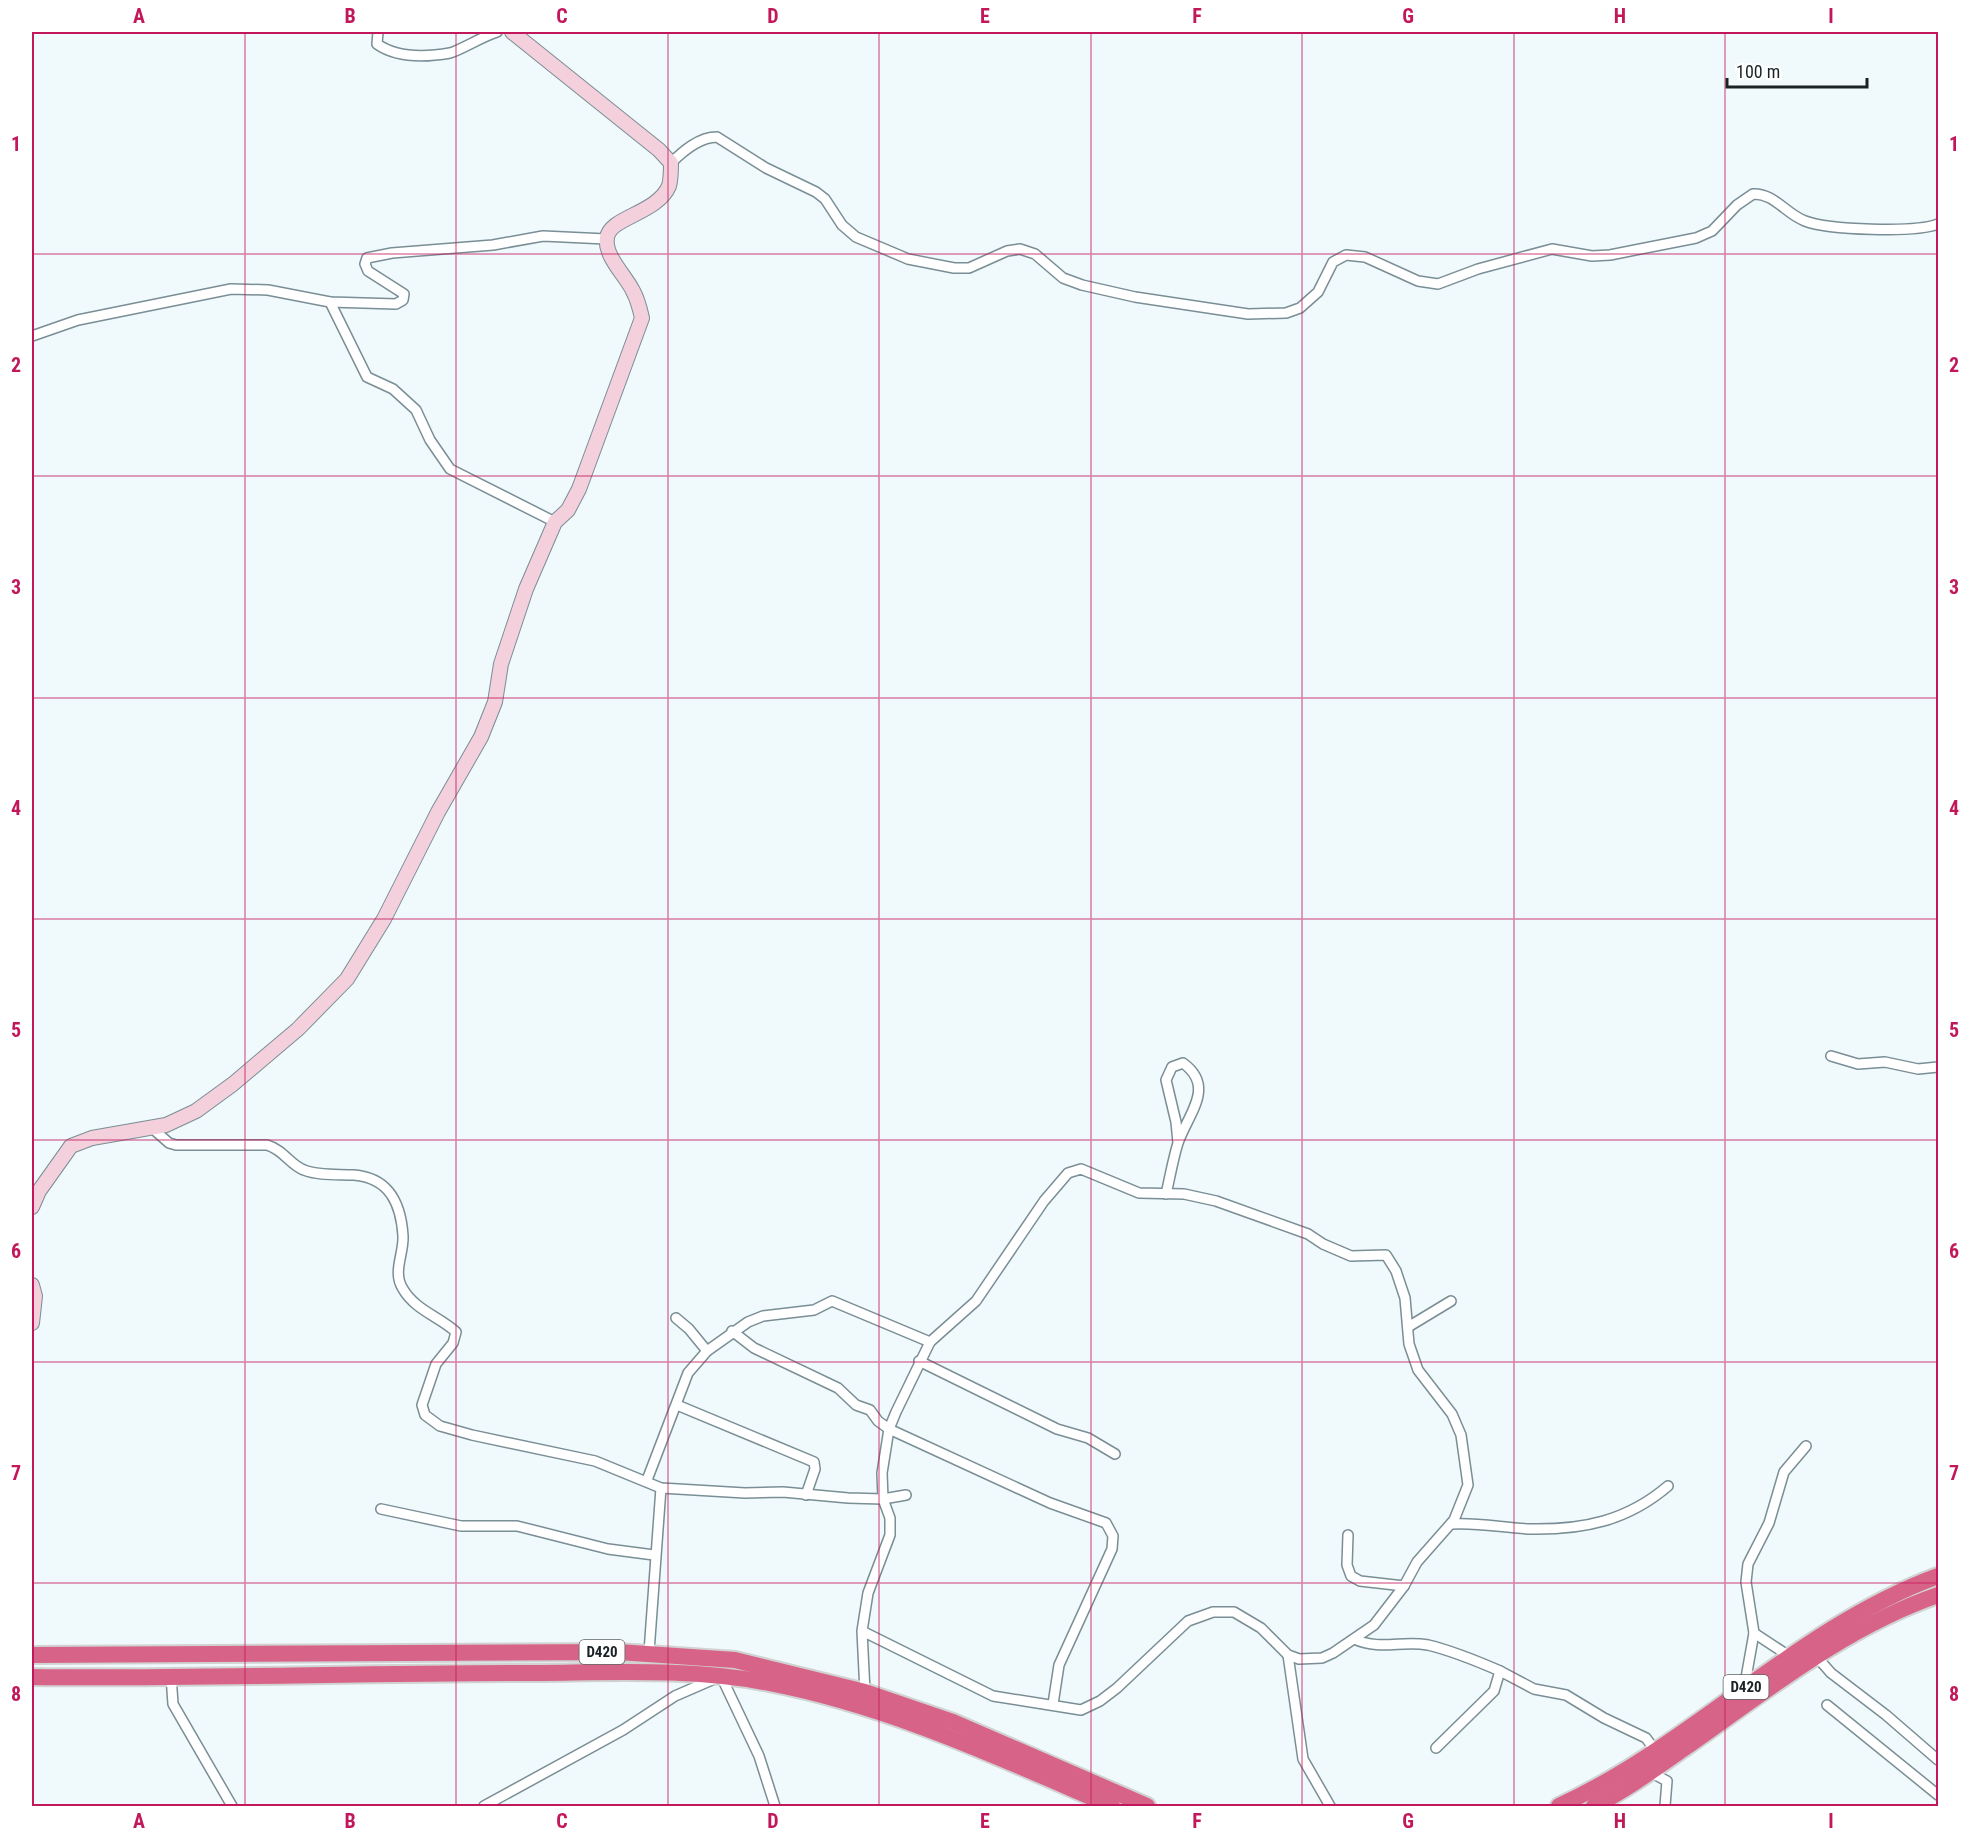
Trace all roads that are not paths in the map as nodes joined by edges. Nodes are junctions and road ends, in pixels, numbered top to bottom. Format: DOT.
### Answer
graph roads {
  1 [pos="378,32"];
  2 [pos="497,32"];
  3 [pos="512,32"];
  4 [pos="671,163"];
  5 [pos="1938,224"];
  6 [pos="606,239"];
  7 [pos="330,302"];
  8 [pos="32,336"];
  9 [pos="555,522"];
  10 [pos="1832,1056"];
  11 [pos="1938,1067"];
  12 [pos="152,1128"];
  13 [pos="1178,1143"];
  14 [pos="1166,1194"];
  15 [pos="32,1207"];
  16 [pos="32,1285"];
  17 [pos="1451,1301"];
  18 [pos="676,1318"];
  19 [pos="32,1323"];
  20 [pos="1408,1327"];
  21 [pos="732,1331"];
  22 [pos="930,1342"];
  23 [pos="707,1351"];
  24 [pos="919,1361"];
  25 [pos="676,1405"];
  26 [pos="889,1429"];
  27 [pos="1806,1446"];
  28 [pos="1114,1454"];
  29 [pos="647,1480"];
  30 [pos="1668,1486"];
  31 [pos="661,1488"];
  32 [pos="806,1495"];
  33 [pos="906,1495"];
  34 [pos="883,1499"];
  35 [pos="381,1509"];
  36 [pos="1451,1524"];
  37 [pos="1348,1535"];
  38 [pos="654,1555"];
  39 [pos="1938,1576"];
  40 [pos="1404,1586"];
  41 [pos="1938,1595"];
  42 [pos="862,1631"];
  43 [pos="1754,1633"];
  44 [pos="1354,1640"];
  45 [pos="649,1652"];
  46 [pos="32,1655"];
  47 [pos="1288,1655"];
  48 [pos="1789,1656"];
  49 [pos="1816,1656"];
  50 [pos="1500,1671"];
  51 [pos="171,1676"];
  52 [pos="721,1676"];
  53 [pos="32,1677"];
  54 [pos="1744,1689"];
  55 [pos="865,1692"];
  56 [pos="1053,1704"];
  57 [pos="1827,1706"];
  58 [pos="1436,1748"];
  59 [pos="1657,1753"];
  60 [pos="1938,1760"];
  61 [pos="1650,1772"];
  62 [pos="1938,1795"];
  63 [pos="1667,1805"];
  64 [pos="232,1806"];
  65 [pos="484,1806"];
  66 [pos="775,1806"];
  67 [pos="1112,1806"];
  68 [pos="1146,1806"];
  69 [pos="1330,1806"];
  70 [pos="1559,1806"];
  71 [pos="1594,1806"];
  1 -- 2 [label="street"];
  3 -- 4 [label="street"];
  4 -- 5 [label="street"];
  4 -- 6 [label="street"];
  6 -- 7 [label="street"];
  6 -- 9 [label="street"];
  7 -- 8 [label="street"];
  7 -- 9 [label="street"];
  9 -- 12 [label="street"];
  10 -- 11 [label="street"];
  12 -- 15 [label="street"];
  12 -- 29 [label="street"];
  13 -- 13 [label="street"];
  13 -- 14 [label="street"];
  14 -- 20 [label="street"];
  14 -- 22 [label="street"];
  16 -- 19 [label="street"];
  17 -- 20 [label="street"];
  18 -- 23 [label="street"];
  20 -- 36 [label="street"];
  21 -- 22 [label="street"];
  21 -- 23 [label="street"];
  21 -- 26 [label="street"];
  22 -- 24 [label="street"];
  23 -- 25 [label="street"];
  24 -- 26 [label="street"];
  24 -- 28 [label="street"];
  25 -- 29 [label="street"];
  25 -- 32 [label="street"];
  26 -- 34 [label="street"];
  26 -- 56 [label="street"];
  27 -- 43 [label="street"];
  29 -- 31 [label="street"];
  30 -- 36 [label="street"];
  31 -- 32 [label="street"];
  31 -- 38 [label="street"];
  32 -- 34 [label="street"];
  33 -- 34 [label="street"];
  34 -- 42 [label="street"];
  35 -- 38 [label="street"];
  36 -- 40 [label="street"];
  37 -- 40 [label="street"];
  38 -- 45 [label="street"];
  39 -- 48 [label="highway, D420"];
  40 -- 44 [label="street"];
  41 -- 49 [label="highway, D420"];
  42 -- 55 [label="street"];
  42 -- 56 [label="street"];
  43 -- 48 [label="street"];
  43 -- 54 [label="street"];
  44 -- 47 [label="street"];
  44 -- 50 [label="street"];
  45 -- 46 [label="highway, D420"];
  45 -- 55 [label="highway, D420"];
  47 -- 56 [label="street"];
  47 -- 69 [label="street"];
  48 -- 54 [label="highway, D420"];
  49 -- 60 [label="street"];
  49 -- 61 [label="highway, D420"];
  50 -- 58 [label="street"];
  50 -- 59 [label="street"];
  51 -- 52 [label="highway, D420"];
  51 -- 53 [label="highway, D420"];
  51 -- 64 [label="street"];
  52 -- 65 [label="street"];
  52 -- 66 [label="street"];
  52 -- 67 [label="highway, D420"];
  54 -- 59 [label="highway, D420"];
  55 -- 68 [label="highway, D420"];
  57 -- 62 [label="street"];
  59 -- 70 [label="highway, D420"];
  61 -- 63 [label="street"];
  61 -- 71 [label="highway, D420"];
}
